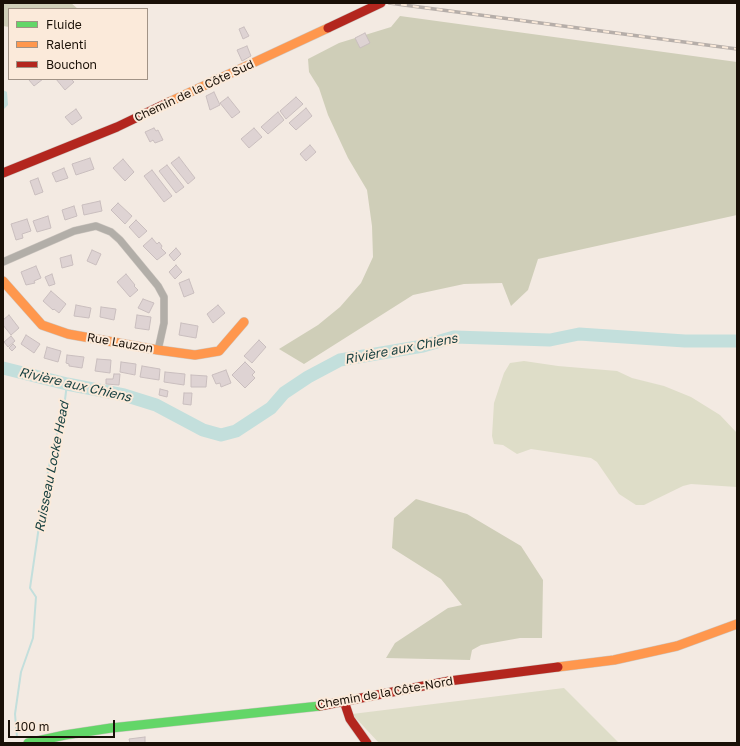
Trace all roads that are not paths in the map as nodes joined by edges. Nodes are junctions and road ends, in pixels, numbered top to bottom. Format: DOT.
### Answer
graph roads {
  1 [pos="381,3"];
  2 [pos="3,173"];
  3 [pos="3,262"];
  4 [pos="3,281"];
  5 [pos="244,322"];
  6 [pos="158,350"];
  7 [pos="737,624"];
  8 [pos="344,701"];
  9 [pos="28,743"];
  10 [pos="367,743"];
  1 -- 2 [label="street, Chemin de la Côte Sud"];
  3 -- 6 [label="street"];
  4 -- 6 [label="street, Rue Lauzon"];
  5 -- 6 [label="street, Rue Lauzon"];
  7 -- 8 [label="street, Chemin de la Côte-Nord"];
  8 -- 9 [label="street, Chemin de la Côte-Nord"];
  8 -- 10 [label="street"];
}
